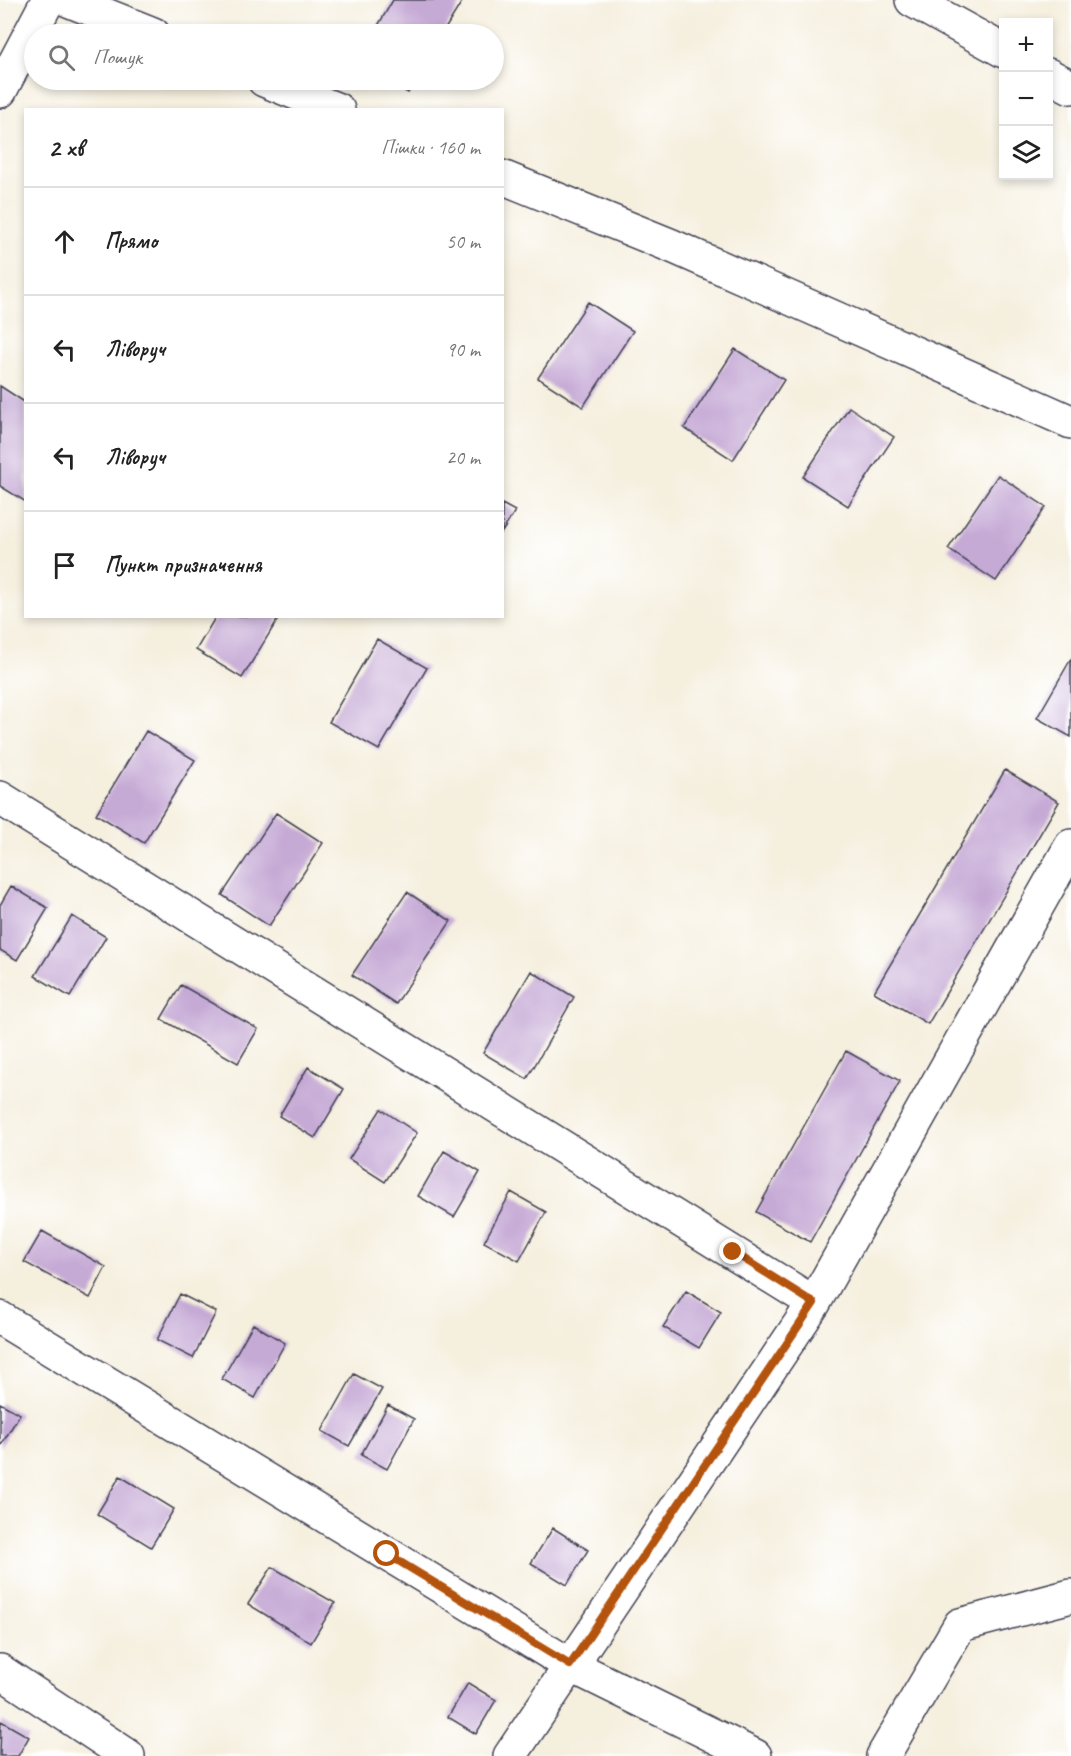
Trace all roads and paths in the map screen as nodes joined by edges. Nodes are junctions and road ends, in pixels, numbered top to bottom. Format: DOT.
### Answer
graph roads {
  1 [pos="48,0"];
  2 [pos="68,0"];
  3 [pos="912,0"];
  4 [pos="35,24"];
  5 [pos="128,24"];
  6 [pos="24,46"];
  7 [pos="999,48"];
  8 [pos="1053,78"];
  9 [pos="1071,87"];
  10 [pos="289,90"];
  11 [pos="0,91"];
  12 [pos="333,108"];
  13 [pos="504,178"];
  14 [pos="1071,422"];
  15 [pos="0,798"];
  16 [pos="1071,846"];
  17 [pos="814,1303"];
  18 [pos="0,1318"];
  19 [pos="1071,1596"];
  20 [pos="570,1665"];
  21 [pos="0,1671"];
  22 [pos="128,1756"];
  23 [pos="510,1756"];
  24 [pos="755,1756"];
  25 [pos="883,1756"];
  1 -- 4 [label="street"];
  2 -- 5 [label="street"];
  3 -- 7 [label="street"];
  6 -- 11 [label="street"];
  8 -- 9 [label="street"];
  10 -- 12 [label="street"];
  13 -- 14 [label="street"];
  15 -- 17 [label="street"];
  16 -- 17 [label="street"];
  17 -- 20 [label="street"];
  18 -- 20 [label="street"];
  19 -- 25 [label="street"];
  20 -- 23 [label="street"];
  20 -- 24 [label="street"];
  21 -- 22 [label="street"];
}
